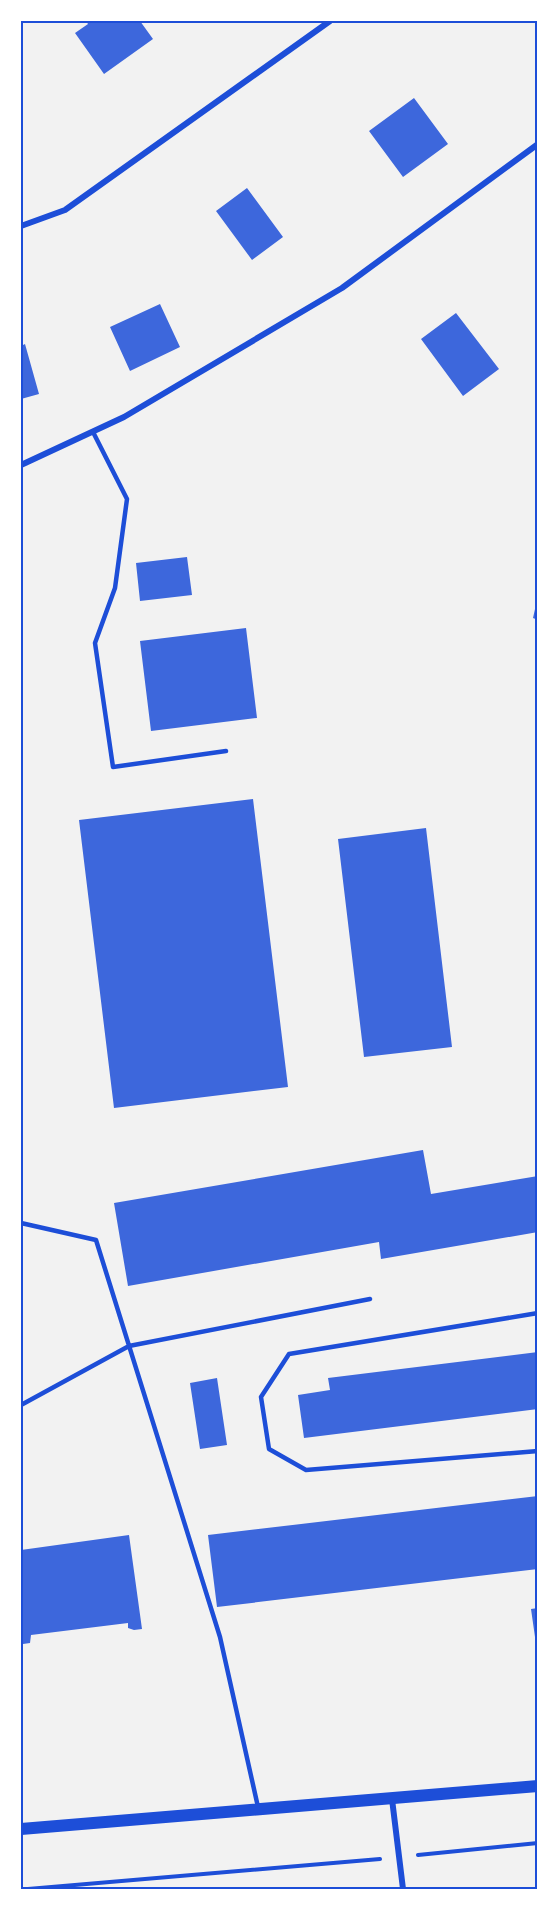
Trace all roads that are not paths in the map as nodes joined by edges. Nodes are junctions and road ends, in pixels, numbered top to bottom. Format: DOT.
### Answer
graph roads {
  1 [pos="330,21"];
  2 [pos="538,144"];
  3 [pos="21,226"];
  4 [pos="93,432"];
  5 [pos="21,465"];
  6 [pos="226,751"];
  7 [pos="21,1223"];
  8 [pos="370,1299"];
  9 [pos="538,1313"];
  10 [pos="129,1346"];
  11 [pos="21,1405"];
  12 [pos="538,1451"];
  13 [pos="538,1786"];
  14 [pos="392,1799"];
  15 [pos="259,1810"];
  16 [pos="21,1829"];
  17 [pos="403,1889"];
  1 -- 3 [label="street"];
  2 -- 4 [label="street"];
  4 -- 5 [label="street"];
  4 -- 6 [label="lane"];
  7 -- 10 [label="lane"];
  8 -- 10 [label="lane"];
  9 -- 12 [label="lane"];
  10 -- 11 [label="lane"];
  10 -- 15 [label="lane"];
  13 -- 14 [label="main road"];
  14 -- 15 [label="main road"];
  14 -- 17 [label="street"];
  15 -- 16 [label="main road"];
}
